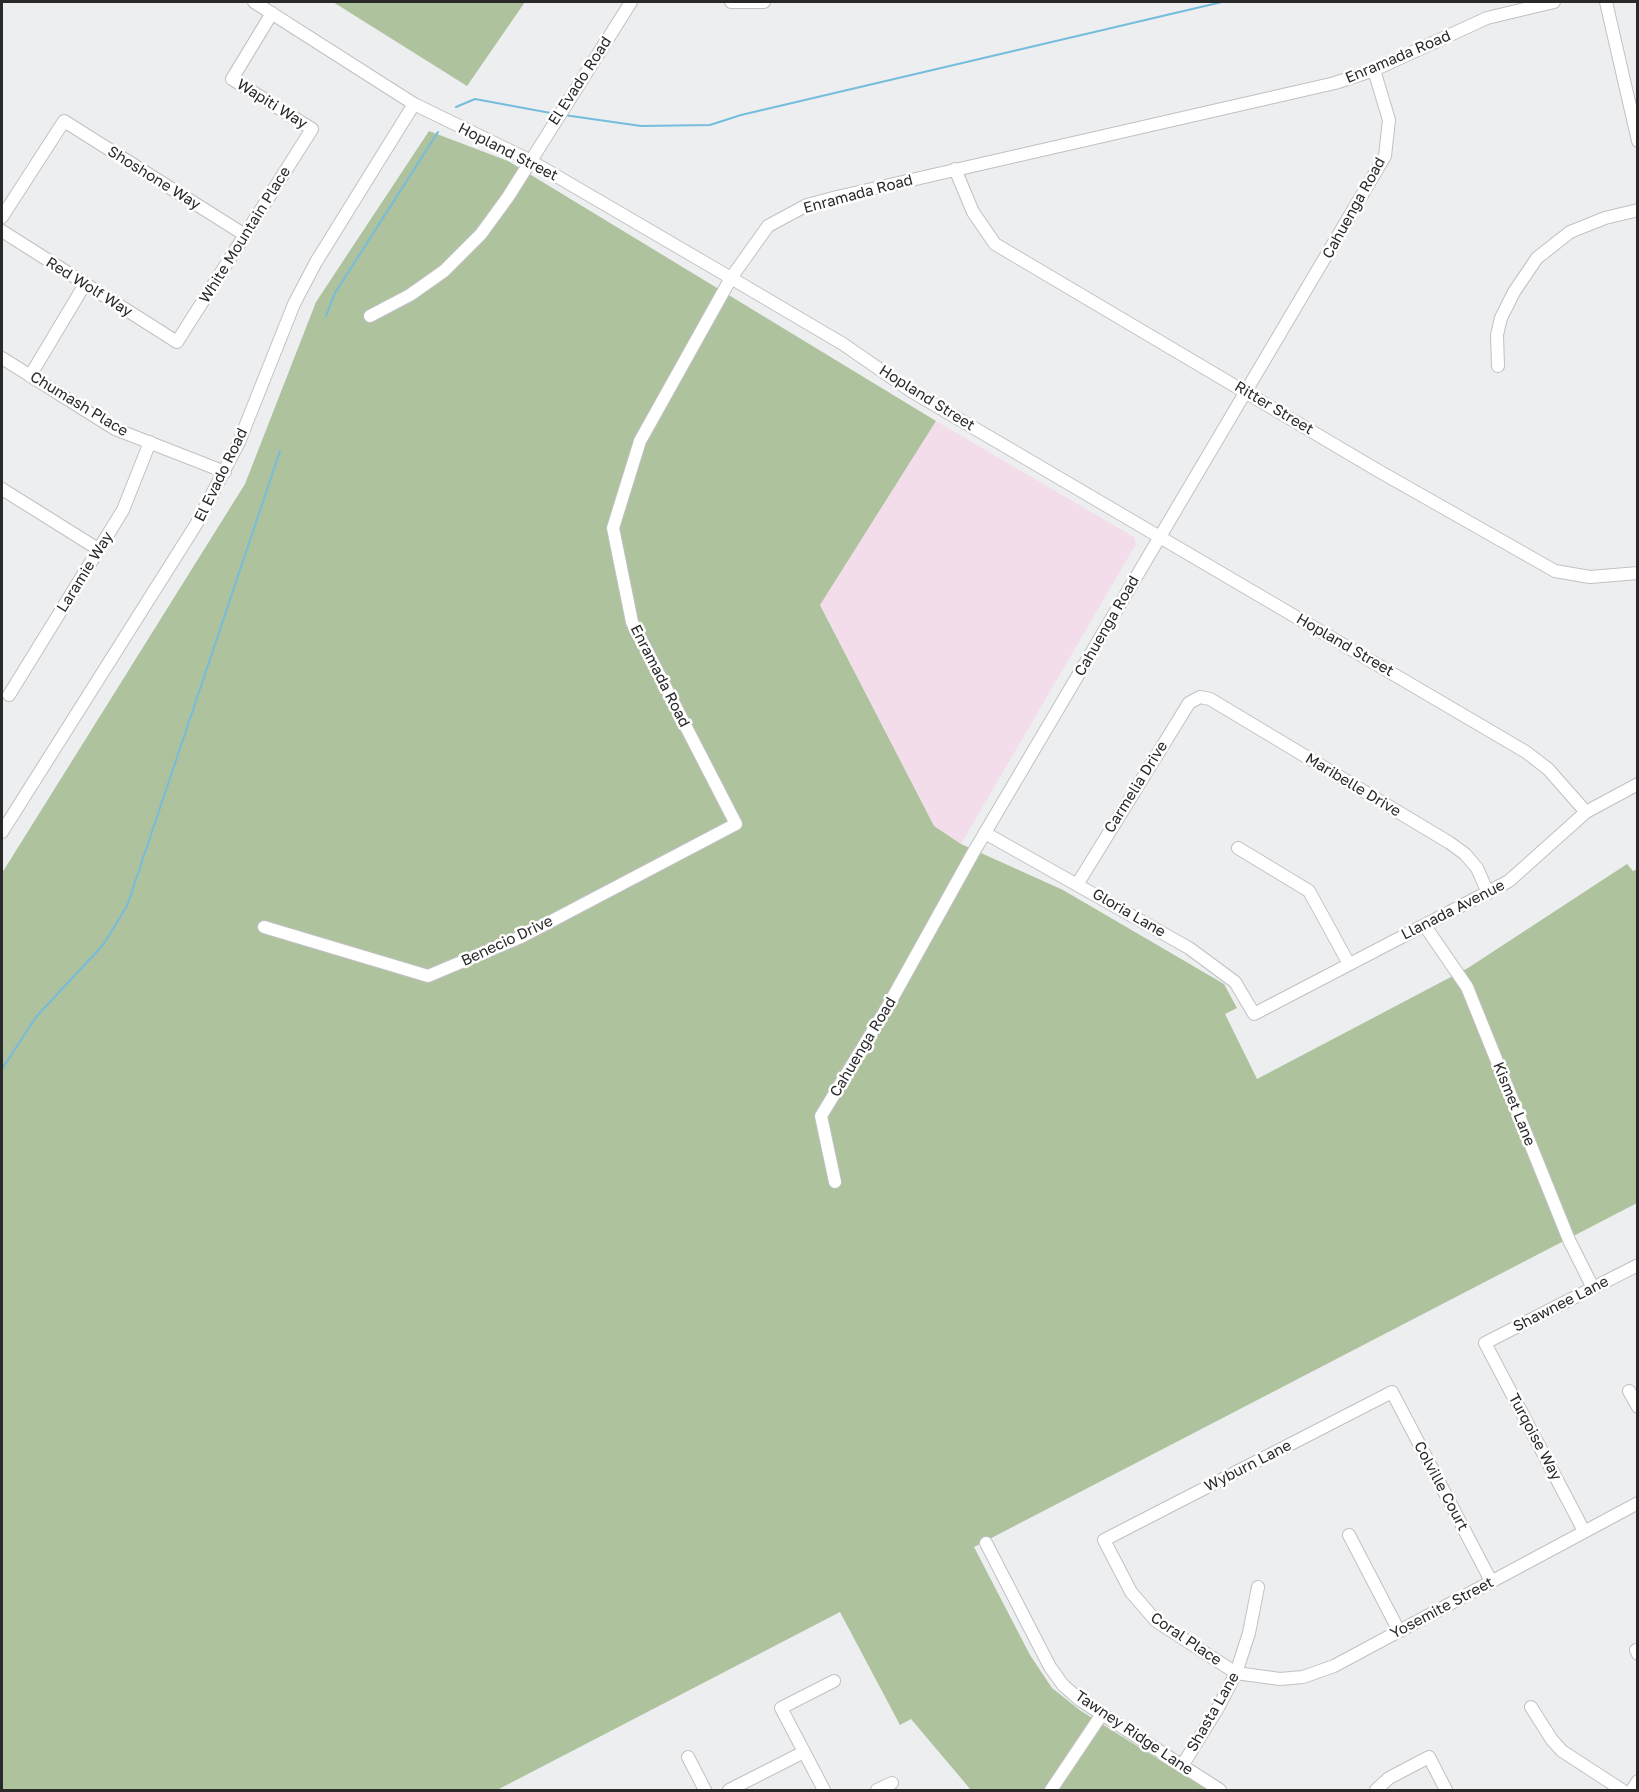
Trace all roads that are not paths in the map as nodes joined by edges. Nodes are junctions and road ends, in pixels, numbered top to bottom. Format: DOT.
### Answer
graph roads {
  1 [pos="254,2"];
  2 [pos="631,2"];
  3 [pos="731,2"];
  4 [pos="764,2"];
  5 [pos="1554,2"];
  6 [pos="1606,2"];
  7 [pos="272,13"];
  8 [pos="1374,70"];
  9 [pos="414,104"];
  10 [pos="312,129"];
  11 [pos="1638,141"];
  12 [pos="529,160"];
  13 [pos="955,169"];
  14 [pos="1638,210"];
  15 [pos="2,217"];
  16 [pos="2,231"];
  17 [pos="245,235"];
  18 [pos="731,278"];
  19 [pos="85,284"];
  20 [pos="370,316"];
  21 [pos="177,342"];
  22 [pos="2,358"];
  23 [pos="1498,366"];
  24 [pos="30,376"];
  25 [pos="1247,392"];
  26 [pos="150,442"];
  27 [pos="225,472"];
  28 [pos="4,495"];
  29 [pos="1159,535"];
  30 [pos="98,549"];
  31 [pos="1638,573"];
  32 [pos="9,695"];
  33 [pos="1200,697"];
  34 [pos="1638,784"];
  35 [pos="1586,812"];
  36 [pos="736,824"];
  37 [pos="2,832"];
  38 [pos="986,832"];
  39 [pos="1238,848"];
  40 [pos="1078,883"];
  41 [pos="1488,893"];
  42 [pos="1425,926"];
  43 [pos="264,927"];
  44 [pos="1349,964"];
  45 [pos="1254,1014"];
  46 [pos="835,1182"];
  47 [pos="1638,1265"];
  48 [pos="1593,1288"];
  49 [pos="1485,1343"];
  50 [pos="1629,1391"];
  51 [pos="1392,1392"];
  52 [pos="1638,1407"];
  53 [pos="1638,1503"];
  54 [pos="1584,1532"];
  55 [pos="1349,1534"];
  56 [pos="1104,1540"];
  57 [pos="986,1543"];
  58 [pos="1491,1581"];
  59 [pos="1258,1587"];
  60 [pos="1400,1631"];
  61 [pos="1236,1673"];
  62 [pos="834,1681"];
  63 [pos="1531,1707"];
  64 [pos="1102,1714"];
  65 [pos="804,1752"];
  66 [pos="688,1757"];
  67 [pos="1182,1766"];
  68 [pos="1638,1781"];
  69 [pos="892,1783"];
  70 [pos="705,1791"];
  71 [pos="729,1791"];
  72 [pos="824,1791"];
  73 [pos="877,1791"];
  74 [pos="1051,1791"];
  75 [pos="1220,1791"];
  76 [pos="1376,1791"];
  77 [pos="1446,1791"];
  78 [pos="1622,1791"];
  79 [pos="1632,1791"];
  1 -- 7 [label="street, Hopland Street"];
  2 -- 12 [label="street, El Evado Road"];
  3 -- 4 [label="street"];
  5 -- 8 [label="street, Enramada Road"];
  6 -- 11 [label="street"];
  7 -- 9 [label="street, Hopland Street"];
  7 -- 10 [label="street, Wapiti Way"];
  8 -- 13 [label="street, Enramada Road"];
  8 -- 25 [label="street, Cahuenga Road"];
  9 -- 12 [label="street, Hopland Street"];
  9 -- 27 [label="street, El Evado Road"];
  10 -- 17 [label="street, White Mountain Place"];
  12 -- 18 [label="street, Hopland Street"];
  12 -- 20 [label="street, El Evado Road"];
  13 -- 18 [label="street, Enramada Road"];
  13 -- 25 [label="street, Ritter Street"];
  14 -- 23 [label="street"];
  15 -- 17 [label="street, Shoshone Way"];
  16 -- 19 [label="street, Red Wolf Way"];
  17 -- 21 [label="street, White Mountain Place"];
  18 -- 29 [label="street, Hopland Street"];
  18 -- 36 [label="street, Enramada Road"];
  19 -- 21 [label="street, Red Wolf Way"];
  19 -- 24 [label="street"];
  22 -- 24 [label="street, Chumash Place"];
  24 -- 26 [label="street, Chumash Place"];
  25 -- 29 [label="street, Cahuenga Road"];
  25 -- 31 [label="street, Ritter Street"];
  26 -- 27 [label="street, Chumash Place"];
  26 -- 30 [label="street, Laramie Way"];
  27 -- 37 [label="street, El Evado Road"];
  28 -- 30 [label="street"];
  29 -- 35 [label="street, Hopland Street"];
  29 -- 38 [label="street, Cahuenga Road"];
  30 -- 32 [label="street, Laramie Way"];
  33 -- 40 [label="street, Carmelia Drive"];
  33 -- 41 [label="street, Maribelle Drive"];
  34 -- 35 [label="street, Llanada Avenue"];
  35 -- 41 [label="street, Llanada Avenue"];
  36 -- 43 [label="street, Benecio Drive"];
  38 -- 40 [label="street, Gloria Lane"];
  38 -- 46 [label="street, Cahuenga Road"];
  39 -- 44 [label="street"];
  40 -- 45 [label="street, Gloria Lane"];
  41 -- 42 [label="street, Llanada Avenue"];
  42 -- 44 [label="street, Llanada Avenue"];
  42 -- 48 [label="street, Kismet Lane"];
  44 -- 45 [label="street, Llanada Avenue"];
  47 -- 48 [label="street, Shawnee Lane"];
  48 -- 49 [label="street, Shawnee Lane"];
  49 -- 54 [label="street, Turqoise Way"];
  50 -- 52 [label="street"];
  51 -- 56 [label="street, Wyburn Lane"];
  51 -- 58 [label="street, Colville Court"];
  53 -- 54 [label="street, Yosemite Street"];
  54 -- 58 [label="street, Yosemite Street"];
  55 -- 60 [label="street"];
  56 -- 61 [label="street, Coral Place"];
  57 -- 64 [label="street, Tawney Ridge Lane"];
  58 -- 60 [label="street, Yosemite Street"];
  59 -- 61 [label="street, Shasta Lane"];
  60 -- 61 [label="street, Yosemite Street"];
  61 -- 67 [label="street, Shasta Lane"];
  62 -- 65 [label="street"];
  63 -- 78 [label="street"];
  64 -- 67 [label="street, Tawney Ridge Lane"];
  64 -- 74 [label="street"];
  65 -- 71 [label="street"];
  65 -- 72 [label="street"];
  66 -- 70 [label="street"];
  67 -- 75 [label="street, Tawney Ridge Lane"];
  68 -- 79 [label="street"];
  69 -- 73 [label="street"];
  76 -- 77 [label="street"];
}
